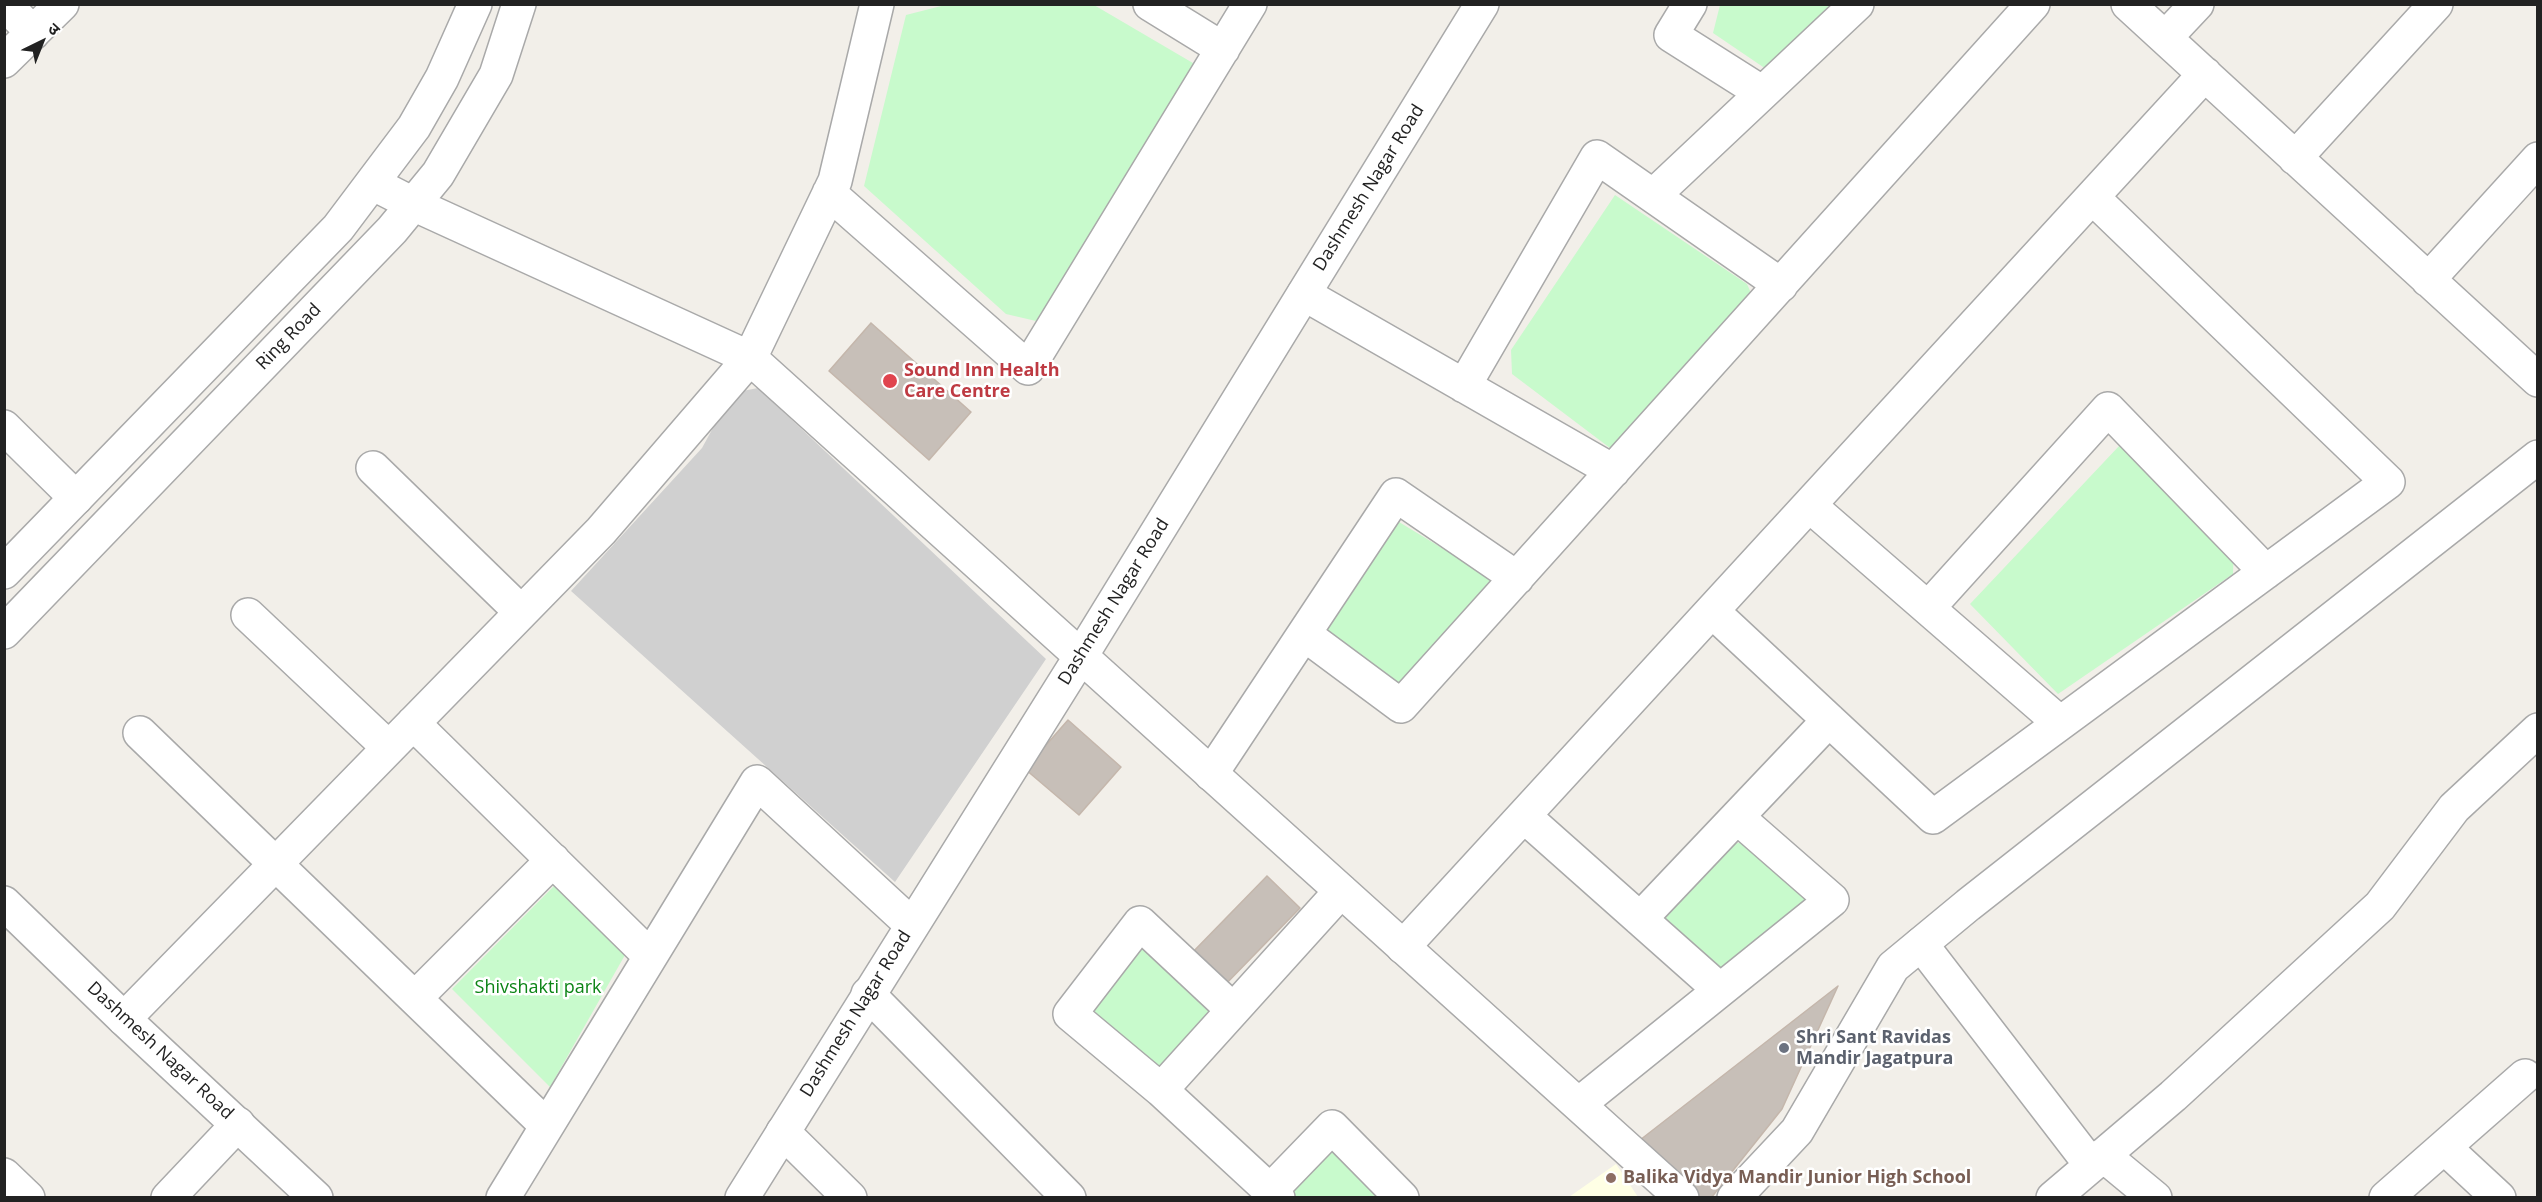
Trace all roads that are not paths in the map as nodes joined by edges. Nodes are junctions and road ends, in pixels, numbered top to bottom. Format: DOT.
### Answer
graph roads {
  1 [pos="5,4"];
  2 [pos="62,4"];
  3 [pos="475,4"];
  4 [pos="519,4"];
  5 [pos="877,4"];
  6 [pos="1150,4"];
  7 [pos="1250,4"];
  8 [pos="1482,4"];
  9 [pos="1690,4"];
  10 [pos="1857,4"];
  11 [pos="2033,4"];
  12 [pos="2128,4"];
  13 [pos="2197,4"];
  14 [pos="2436,4"];
  15 [pos="33,33"];
  16 [pos="2165,38"];
  17 [pos="1223,49"];
  18 [pos="4,61"];
  19 [pos="2205,74"];
  20 [pos="1761,92"];
  21 [pos="2295,158"];
  22 [pos="2538,159"];
  23 [pos="372,183"];
  24 [pos="829,193"];
  25 [pos="1653,196"];
  26 [pos="2092,197"];
  27 [pos="413,204"];
  28 [pos="2428,280"];
  29 [pos="1781,285"];
  30 [pos="1304,294"];
  31 [pos="750,358"];
  32 [pos="2538,380"];
  33 [pos="1464,386"];
  34 [pos="4,427"];
  35 [pos="2538,457"];
  36 [pos="373,468"];
  37 [pos="1613,471"];
  38 [pos="76,498"];
  39 [pos="1809,505"];
  40 [pos="4,572"];
  41 [pos="2266,572"];
  42 [pos="1517,578"];
  43 [pos="1929,607"];
  44 [pos="1712,611"];
  45 [pos="521,612"];
  46 [pos="248,615"];
  47 [pos="4,632"];
  48 [pos="1304,634"];
  49 [pos="1081,656"];
  50 [pos="1829,720"];
  51 [pos="413,723"];
  52 [pos="2060,723"];
  53 [pos="2538,730"];
  54 [pos="140,733"];
  55 [pos="389,748"];
  56 [pos="1211,774"];
  57 [pos="1524,816"];
  58 [pos="1737,817"];
  59 [pos="553,860"];
  60 [pos="276,863"];
  61 [pos="1341,891"];
  62 [pos="4,903"];
  63 [pos="1640,919"];
  64 [pos="912,925"];
  65 [pos="1921,944"];
  66 [pos="1403,947"];
  67 [pos="650,956"];
  68 [pos="1720,990"];
  69 [pos="868,994"];
  70 [pos="415,998"];
  71 [pos="1233,1010"];
  72 [pos="124,1019"];
  73 [pos="2525,1076"];
  74 [pos="1161,1090"];
  75 [pos="1580,1104"];
  76 [pos="238,1124"];
  77 [pos="547,1126"];
  78 [pos="783,1132"];
  79 [pos="2444,1146"];
  80 [pos="2097,1160"];
  81 [pos="4,1175"];
  82 [pos="1274,1194"];
  83 [pos="28,1197"];
  84 [pos="168,1197"];
  85 [pos="316,1197"];
  86 [pos="503,1197"];
  87 [pos="742,1197"];
  88 [pos="850,1197"];
  89 [pos="1069,1197"];
  90 [pos="1402,1197"];
  91 [pos="1682,1197"];
  92 [pos="1734,1197"];
  93 [pos="2053,1197"];
  94 [pos="2155,1197"];
  95 [pos="2386,1197"];
  96 [pos="2499,1197"];
  1 -- 15 [label="street"];
  2 -- 15 [label="street"];
  3 -- 23 [label="street"];
  4 -- 27 [label="street, Ring Road"];
  5 -- 24 [label="street"];
  6 -- 17 [label="street"];
  7 -- 17 [label="street"];
  8 -- 30 [label="street, Dashmesh Nagar Road"];
  9 -- 20 [label="street"];
  10 -- 20 [label="street"];
  11 -- 29 [label="street"];
  12 -- 16 [label="street"];
  13 -- 16 [label="street"];
  14 -- 21 [label="street"];
  15 -- 18 [label="street"];
  16 -- 19 [label="street"];
  17 -- 24 [label="street"];
  19 -- 21 [label="street"];
  19 -- 26 [label="street"];
  20 -- 25 [label="street"];
  21 -- 28 [label="street"];
  22 -- 28 [label="street"];
  23 -- 27 [label="street"];
  23 -- 38 [label="street"];
  24 -- 31 [label="street"];
  25 -- 29 [label="street"];
  25 -- 33 [label="street"];
  26 -- 39 [label="street"];
  26 -- 41 [label="street"];
  27 -- 31 [label="street"];
  27 -- 47 [label="street, Ring Road"];
  28 -- 32 [label="street"];
  29 -- 37 [label="street"];
  30 -- 33 [label="street"];
  30 -- 49 [label="street, Dashmesh Nagar Road"];
  31 -- 45 [label="street"];
  31 -- 49 [label="street"];
  33 -- 37 [label="street"];
  34 -- 38 [label="street"];
  35 -- 65 [label="street"];
  36 -- 45 [label="street"];
  37 -- 42 [label="street"];
  38 -- 40 [label="street"];
  39 -- 43 [label="street"];
  39 -- 44 [label="street"];
  41 -- 43 [label="street"];
  41 -- 52 [label="street"];
  42 -- 48 [label="street"];
  42 -- 48 [label="street"];
  43 -- 52 [label="street"];
  44 -- 50 [label="street"];
  44 -- 57 [label="street"];
  45 -- 51 [label="street"];
  46 -- 55 [label="street"];
  48 -- 56 [label="street"];
  49 -- 56 [label="street"];
  49 -- 64 [label="street, Dashmesh Nagar Road"];
  50 -- 52 [label="street"];
  50 -- 58 [label="street"];
  51 -- 55 [label="street"];
  51 -- 59 [label="street"];
  53 -- 80 [label="street"];
  54 -- 60 [label="street"];
  55 -- 60 [label="street"];
  56 -- 61 [label="street"];
  57 -- 63 [label="street"];
  57 -- 66 [label="street"];
  58 -- 63 [label="street"];
  58 -- 68 [label="street"];
  59 -- 67 [label="street"];
  59 -- 70 [label="street"];
  60 -- 70 [label="street"];
  60 -- 72 [label="street"];
  61 -- 66 [label="street"];
  61 -- 71 [label="street"];
  62 -- 72 [label="street, Dashmesh Nagar Road"];
  63 -- 68 [label="street"];
  64 -- 67 [label="street"];
  64 -- 69 [label="street, Dashmesh Nagar Road"];
  65 -- 80 [label="street"];
  65 -- 92 [label="street"];
  66 -- 75 [label="street"];
  67 -- 77 [label="street"];
  68 -- 75 [label="street"];
  69 -- 78 [label="street, Dashmesh Nagar Road"];
  69 -- 89 [label="street"];
  70 -- 77 [label="street"];
  71 -- 74 [label="street"];
  71 -- 74 [label="street"];
  72 -- 76 [label="street, Dashmesh Nagar Road"];
  73 -- 79 [label="street"];
  74 -- 82 [label="street"];
  75 -- 91 [label="street"];
  76 -- 84 [label="street"];
  76 -- 85 [label="street, Dashmesh Nagar Road"];
  77 -- 86 [label="street"];
  78 -- 87 [label="street, Dashmesh Nagar Road"];
  78 -- 88 [label="street"];
  79 -- 95 [label="street"];
  79 -- 96 [label="street"];
  80 -- 93 [label="street"];
  80 -- 94 [label="street"];
  81 -- 83 [label="street"];
  82 -- 90 [label="street"];
}
